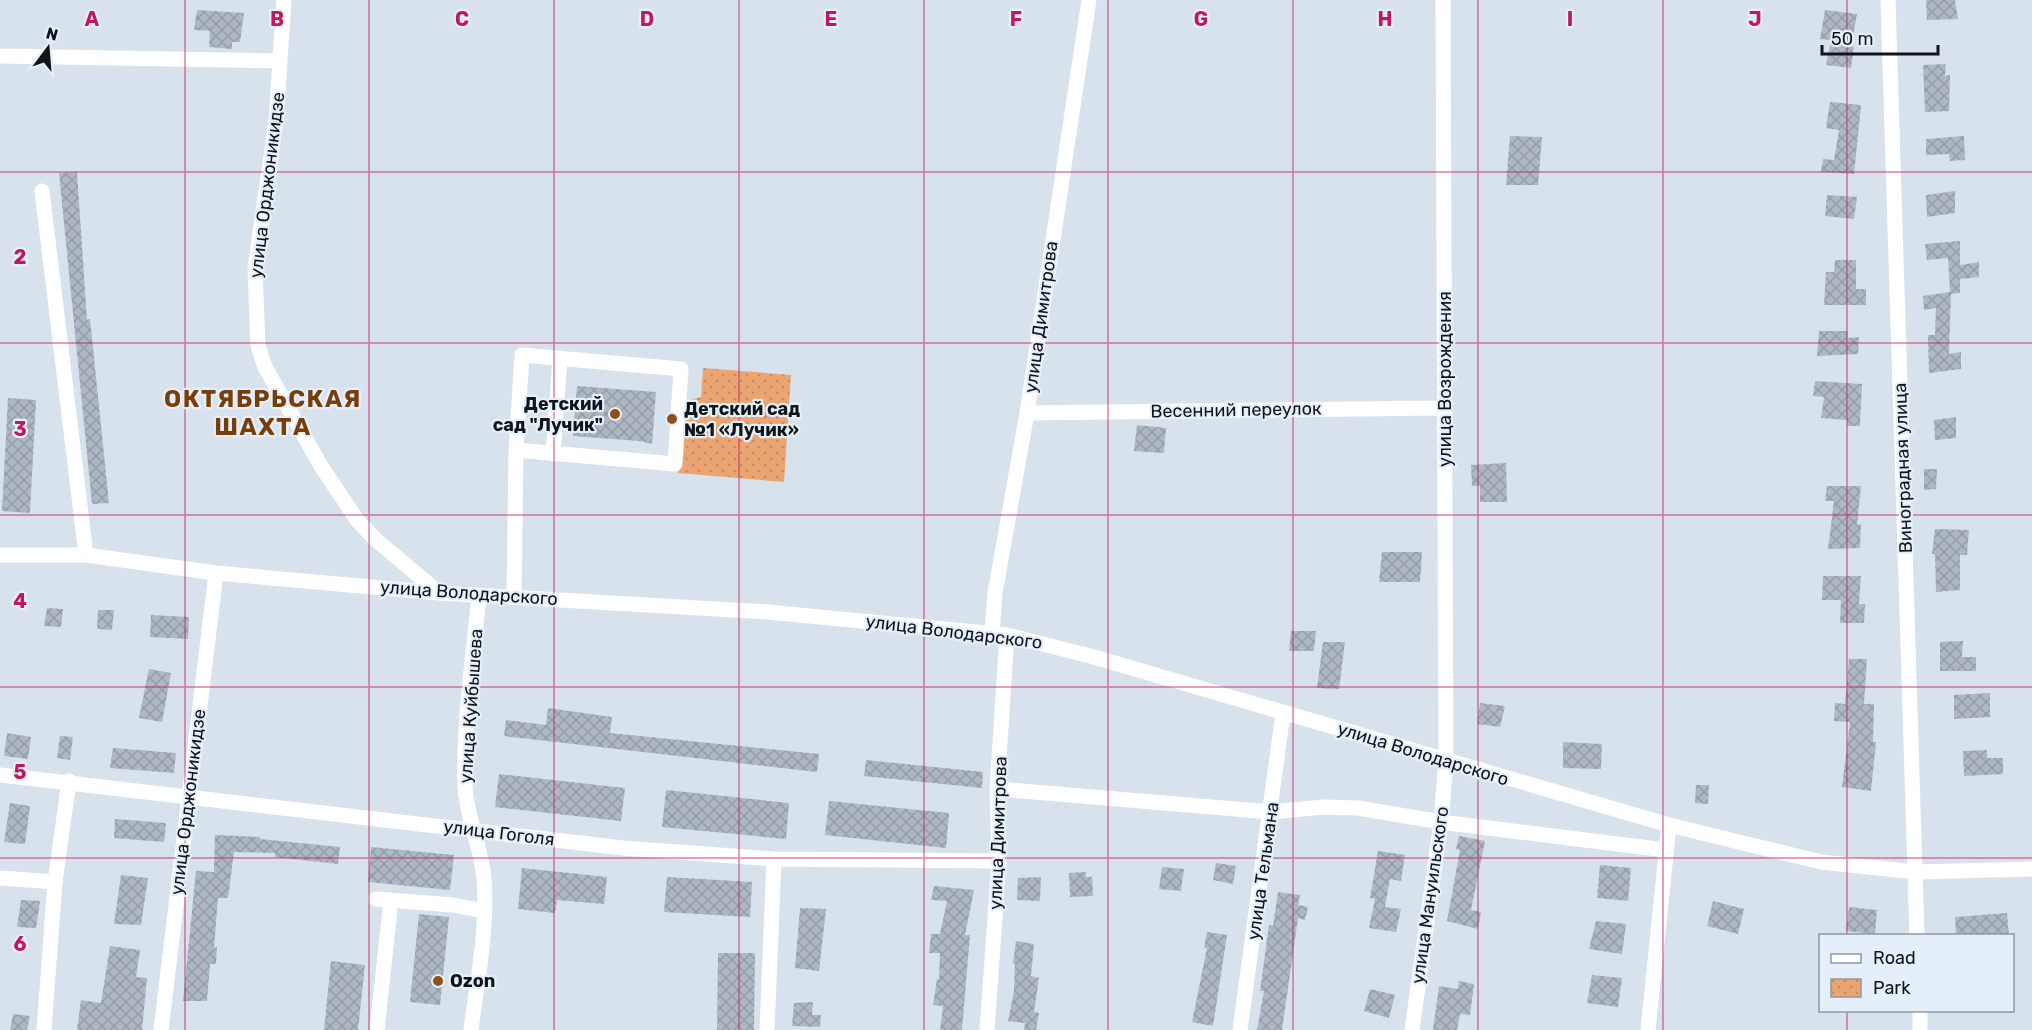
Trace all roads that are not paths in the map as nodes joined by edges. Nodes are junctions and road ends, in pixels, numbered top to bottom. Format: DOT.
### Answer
graph roads {
  1 [pos="284,0"];
  2 [pos="1089,0"];
  3 [pos="1443,0"];
  4 [pos="1888,0"];
  5 [pos="0,56"];
  6 [pos="280,62"];
  7 [pos="42,191"];
  8 [pos="560,358"];
  9 [pos="1445,408"];
  10 [pos="1027,413"];
  11 [pos="516,450"];
  12 [pos="553,453"];
  13 [pos="0,555"];
  14 [pos="86,555"];
  15 [pos="216,573"];
  16 [pos="439,593"];
  17 [pos="480,596"];
  18 [pos="514,596"];
  19 [pos="1000,635"];
  20 [pos="1283,712"];
  21 [pos="1446,759"];
  22 [pos="0,775"];
  23 [pos="69,782"];
  24 [pos="997,789"];
  25 [pos="189,795"];
  26 [pos="1271,812"];
  27 [pos="1442,822"];
  28 [pos="1669,825"];
  29 [pos="472,830"];
  30 [pos="1666,850"];
  31 [pos="774,859"];
  32 [pos="999,861"];
  33 [pos="2032,869"];
  34 [pos="1916,872"];
  35 [pos="0,878"];
  36 [pos="56,882"];
  37 [pos="484,911"];
  38 [pos="1917,934"];
  39 [pos="1920,1012"];
  40 [pos="44,1030"];
  41 [pos="160,1030"];
  42 [pos="377,1030"];
  43 [pos="471,1030"];
  44 [pos="767,1030"];
  45 [pos="987,1030"];
  46 [pos="1240,1030"];
  47 [pos="1412,1030"];
  48 [pos="1648,1030"];
  49 [pos="1920,1030"];
  1 -- 6 [label="street, улица Орджоникидзе"];
  2 -- 10 [label="street, улица Димитрова"];
  3 -- 9 [label="street, улица Возрождения"];
  4 -- 34 [label="street, Виноградная улица"];
  5 -- 6 [label="street"];
  6 -- 16 [label="street, улица Орджоникидзе"];
  7 -- 14 [label="street"];
  8 -- 11 [label="street"];
  8 -- 12 [label="street"];
  8 -- 12 [label="street"];
  9 -- 10 [label="street, Весенний переулок"];
  9 -- 21 [label="street, улица Возрождения"];
  10 -- 19 [label="street, улица Димитрова"];
  11 -- 12 [label="street"];
  11 -- 18 [label="street"];
  13 -- 14 [label="street, улица Володарского"];
  14 -- 15 [label="street, улица Володарского"];
  15 -- 16 [label="street, улица Володарского"];
  15 -- 25 [label="street, улица Орджоникидзе"];
  16 -- 17 [label="street, улица Володарского"];
  17 -- 18 [label="street, улица Володарского"];
  17 -- 29 [label="street, улица Куйбышева"];
  18 -- 19 [label="street, улица Володарского"];
  19 -- 20 [label="street, улица Володарского"];
  19 -- 24 [label="street, улица Димитрова"];
  20 -- 21 [label="street, улица Володарского"];
  20 -- 26 [label="street, улица Тельмана"];
  21 -- 27 [label="street, улица Мануильского"];
  21 -- 28 [label="street, улица Володарского"];
  22 -- 23 [label="street, улица Гоголя"];
  23 -- 25 [label="street, улица Гоголя"];
  23 -- 36 [label="street"];
  24 -- 26 [label="street"];
  24 -- 32 [label="street, улица Димитрова"];
  25 -- 29 [label="street, улица Гоголя"];
  25 -- 41 [label="street, улица Орджоникидзе"];
  26 -- 27 [label="street"];
  26 -- 46 [label="street, улица Тельмана"];
  27 -- 30 [label="street"];
  27 -- 47 [label="street, улица Мануильского"];
  28 -- 30 [label="street"];
  28 -- 34 [label="street, улица Володарского"];
  29 -- 31 [label="street, улица Гоголя"];
  29 -- 37 [label="street, улица Куйбышева"];
  30 -- 48 [label="street"];
  31 -- 32 [label="street, улица Гоголя"];
  31 -- 44 [label="street"];
  32 -- 45 [label="street, улица Димитрова"];
  33 -- 34 [label="street, улица Володарского"];
  34 -- 38 [label="street, Виноградная улица"];
  35 -- 36 [label="street"];
  36 -- 40 [label="street"];
  37 -- 42 [label="street"];
  37 -- 43 [label="street, улица Куйбышева"];
  39 -- 49 [label="street"];
}
